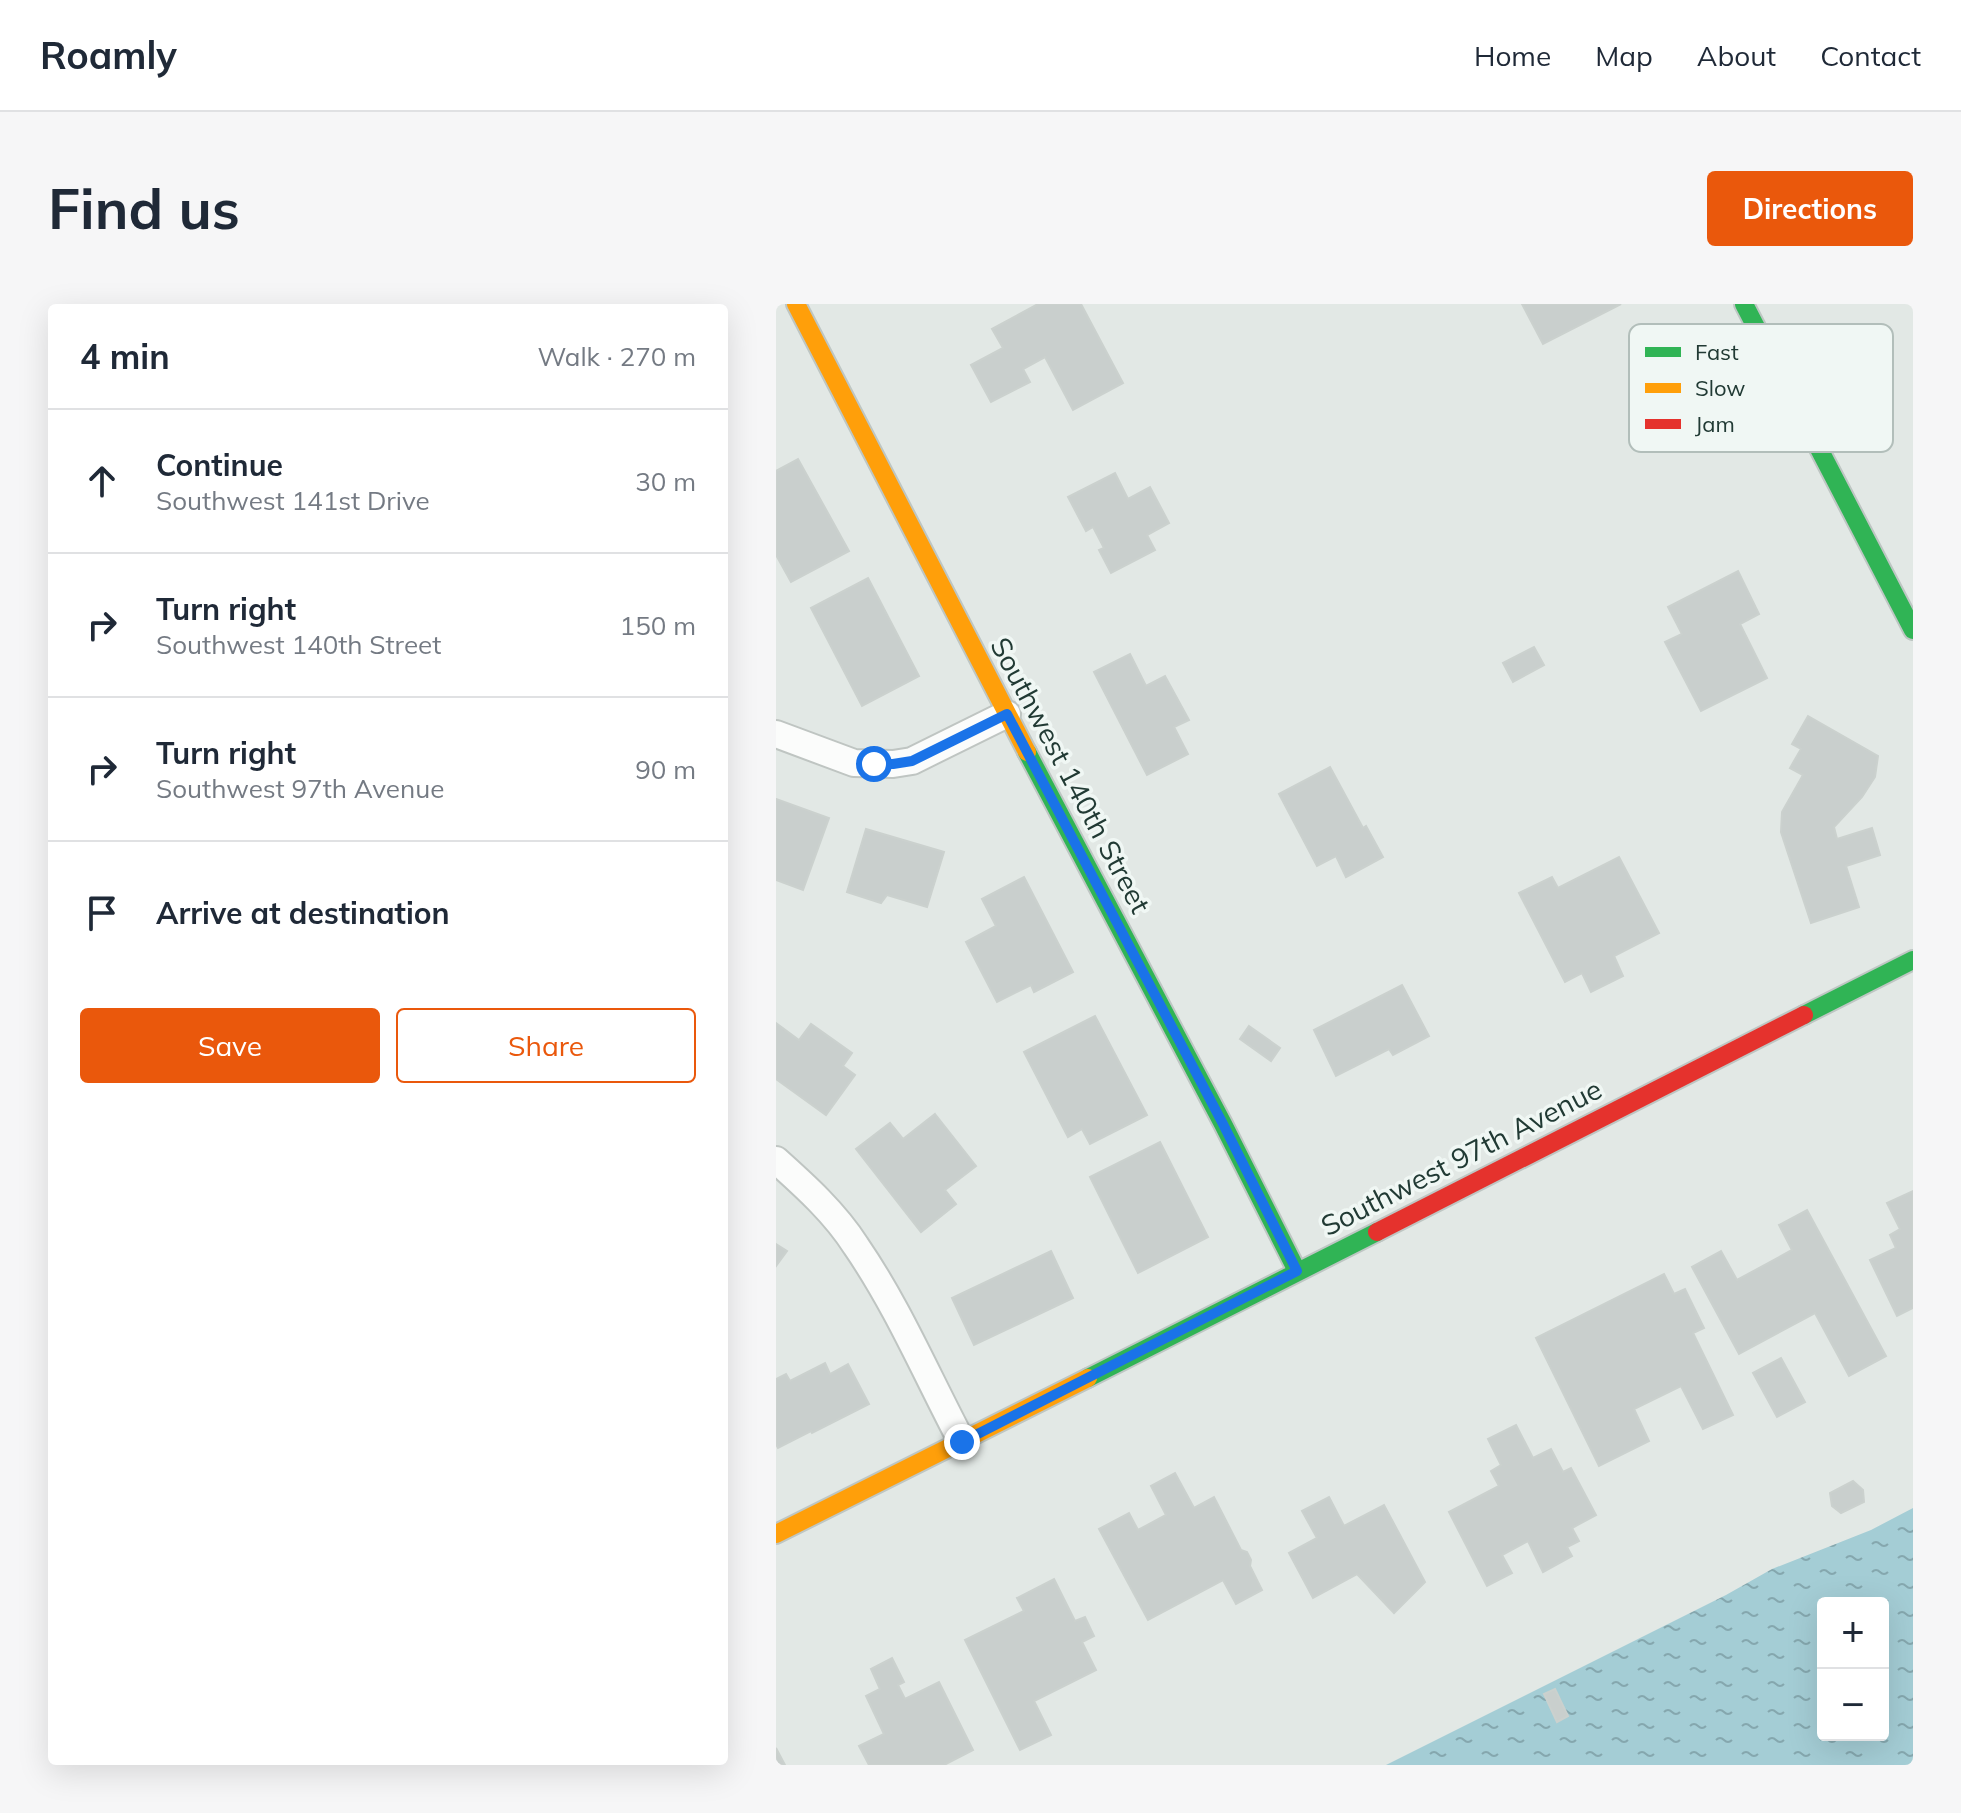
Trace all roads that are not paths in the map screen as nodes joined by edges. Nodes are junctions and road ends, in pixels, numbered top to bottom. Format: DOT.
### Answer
graph roads {
  1 [pos="796,304"];
  2 [pos="1744,304"];
  3 [pos="1754,324"];
  4 [pos="1821,452"];
  5 [pos="1913,630"];
  6 [pos="1007,714"];
  7 [pos="776,734"];
  8 [pos="1913,960"];
  9 [pos="776,1160"];
  10 [pos="1297,1271"];
  11 [pos="962,1442"];
  12 [pos="776,1534"];
  1 -- 6 [label="street, Southwest 140th Street"];
  2 -- 3 [label="street"];
  4 -- 5 [label="street"];
  6 -- 7 [label="street"];
  6 -- 10 [label="street, Southwest 140th Street"];
  8 -- 10 [label="street, Southwest 97th Avenue"];
  9 -- 11 [label="street"];
  10 -- 11 [label="street, Southwest 97th Avenue"];
  11 -- 12 [label="street, Southwest 97th Avenue"];
}
